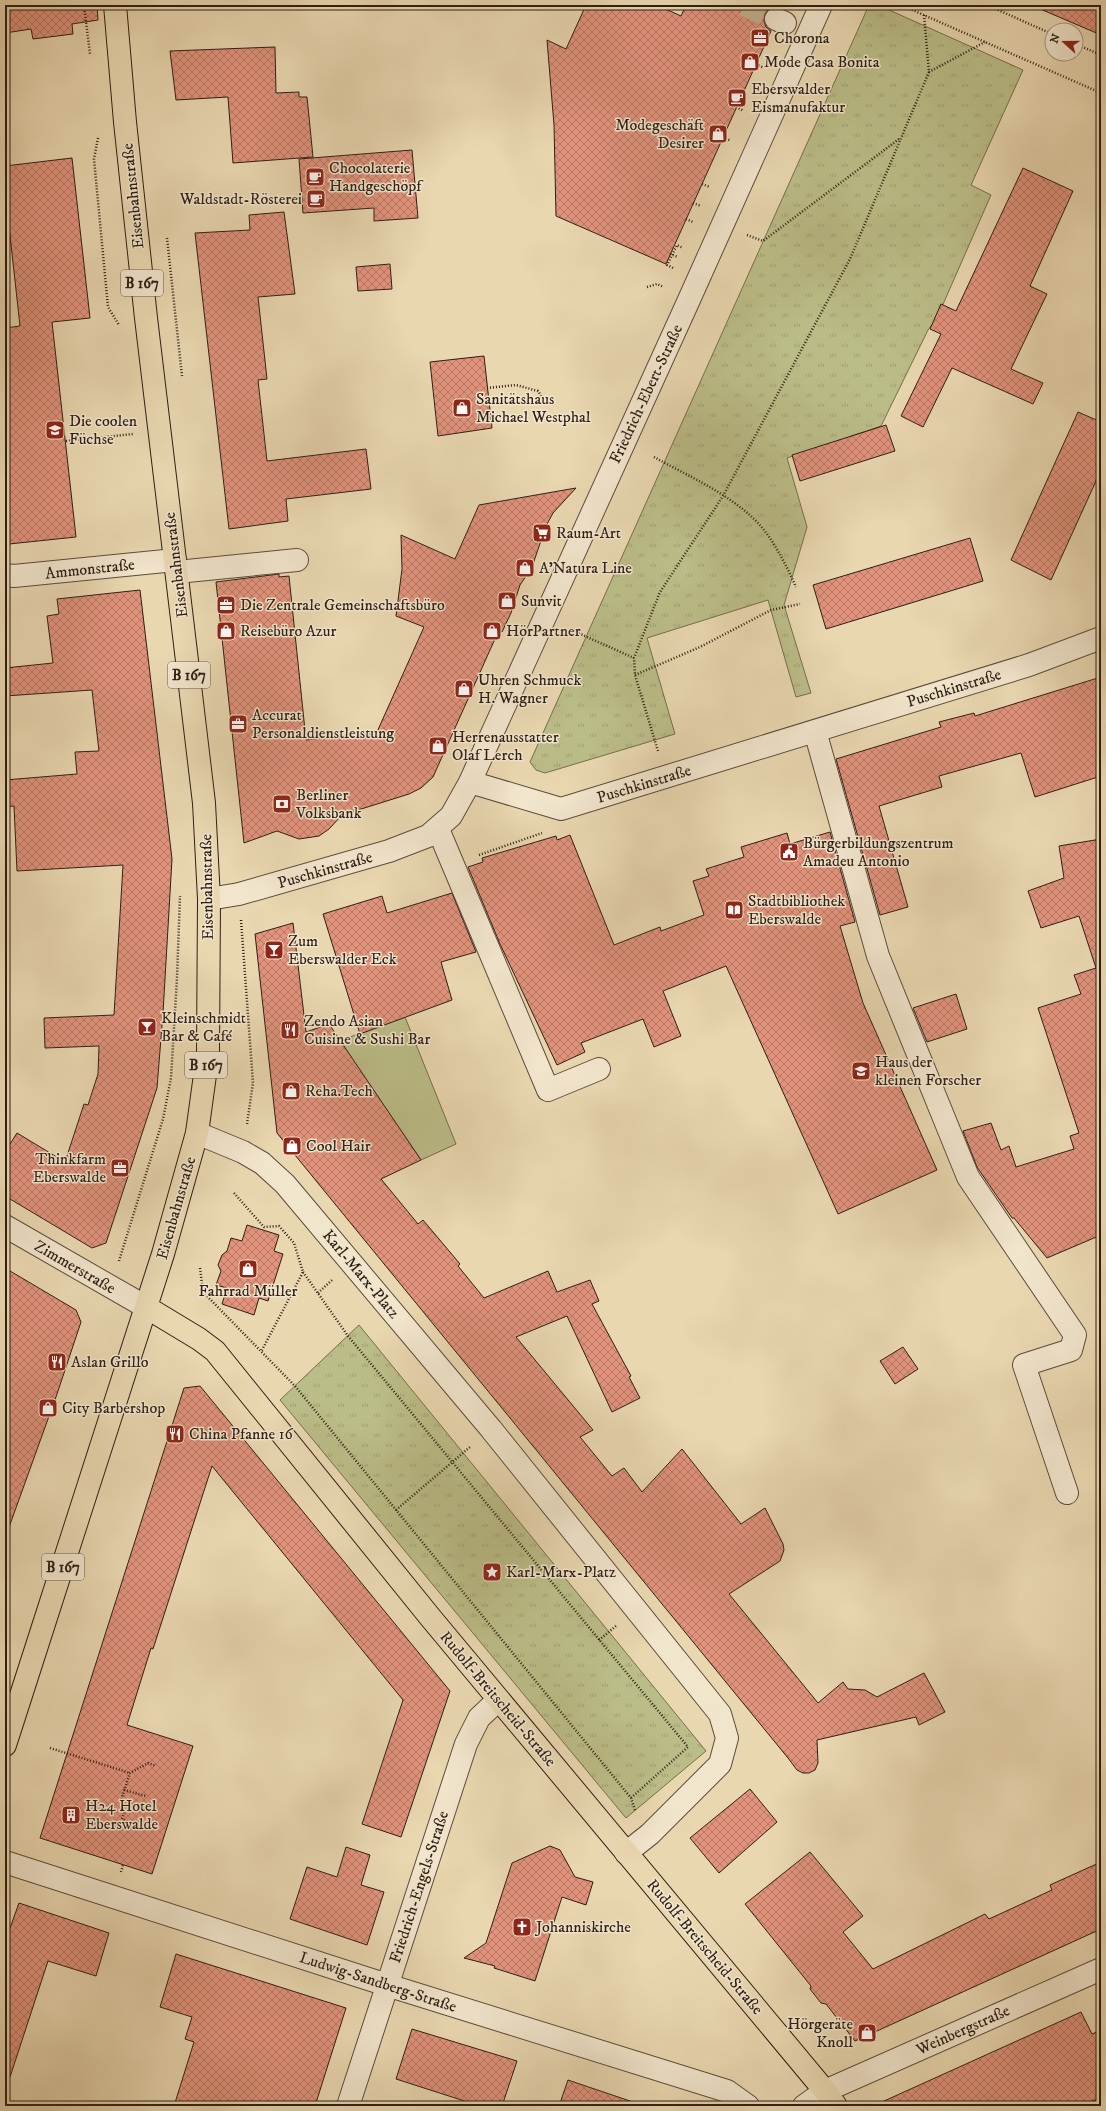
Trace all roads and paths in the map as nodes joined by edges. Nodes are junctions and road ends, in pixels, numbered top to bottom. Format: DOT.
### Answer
graph roads {
  1 [pos="115,5"];
  2 [pos="821,5"];
  3 [pos="901,5"];
  4 [pos="987,5"];
  5 [pos="924,15"];
  6 [pos="1044,30"];
  7 [pos="985,42"];
  8 [pos="1084,48"];
  9 [pos="1101,55"];
  10 [pos="756,64"];
  11 [pos="764,68"];
  12 [pos="929,72"];
  13 [pos="1101,94"];
  14 [pos="736,107"];
  15 [pos="745,111"];
  16 [pos="723,137"];
  17 [pos="899,139"];
  18 [pos="731,141"];
  19 [pos="702,184"];
  20 [pos="710,188"];
  21 [pos="693,203"];
  22 [pos="701,206"];
  23 [pos="686,219"];
  24 [pos="694,223"];
  25 [pos="754,238"];
  26 [pos="683,248"];
  27 [pos="673,268"];
  28 [pos="647,287"];
  29 [pos="664,287"];
  30 [pos="487,388"];
  31 [pos="546,404"];
  32 [pos="134,434"];
  33 [pos="66,441"];
  34 [pos="654,457"];
  35 [pos="723,496"];
  36 [pos="296,560"];
  37 [pos="176,566"];
  38 [pos="5,575"];
  39 [pos="796,587"];
  40 [pos="800,604"];
  41 [pos="576,632"];
  42 [pos="1101,638"];
  43 [pos="634,658"];
  44 [pos="635,675"];
  45 [pos="816,731"];
  46 [pos="666,777"];
  47 [pos="470,782"];
  48 [pos="561,809"];
  49 [pos="438,829"];
  50 [pos="454,864"];
  51 [pos="180,891"];
  52 [pos="239,894"];
  53 [pos="209,899"];
  54 [pos="599,1069"];
  55 [pos="197,1133"];
  56 [pos="243,1152"];
  57 [pos="234,1193"];
  58 [pos="5,1226"];
  59 [pos="200,1268"];
  60 [pos="303,1272"];
  61 [pos="110,1288"];
  62 [pos="146,1307"];
  63 [pos="261,1352"];
  64 [pos="491,1429"];
  65 [pos="453,1462"];
  66 [pos="1067,1493"];
  67 [pos="396,1510"];
  68 [pos="498,1700"];
  69 [pos="5,1745"];
  70 [pos="50,1748"];
  71 [pos="156,1766"];
  72 [pos="130,1773"];
  73 [pos="124,1790"];
  74 [pos="146,1796"];
  75 [pos="631,1798"];
  76 [pos="130,1828"];
  77 [pos="650,1834"];
  78 [pos="626,1853"];
  79 [pos="5,1862"];
  80 [pos="1101,1969"];
  81 [pos="387,1985"];
  82 [pos="831,2098"];
  83 [pos="348,2106"];
  84 [pos="748,2106"];
  85 [pos="804,2106"];
  1 -- 37 [label="main road, Eisenbahnstraße / B 167"];
  2 -- 47 [label="street, Friedrich-Ebert-Straße"];
  3 -- 5 [label="path"];
  4 -- 6 [label="path"];
  5 -- 7 [label="path"];
  5 -- 12 [label="path"];
  7 -- 12 [label="path"];
  7 -- 13 [label="path"];
  8 -- 9 [label="path"];
  10 -- 11 [label="path"];
  12 -- 17 [label="path"];
  14 -- 15 [label="path"];
  16 -- 18 [label="path"];
  17 -- 25 [label="path"];
  17 -- 35 [label="path"];
  19 -- 20 [label="path"];
  21 -- 22 [label="path"];
  23 -- 24 [label="path"];
  26 -- 27 [label="path"];
  28 -- 29 [label="path"];
  30 -- 31 [label="path"];
  32 -- 33 [label="path"];
  34 -- 35 [label="path"];
  35 -- 39 [label="path"];
  35 -- 43 [label="path"];
  36 -- 37 [label="street, Ammonstraße"];
  37 -- 38 [label="street, Ammonstraße"];
  37 -- 53 [label="main road, Eisenbahnstraße / B 167"];
  40 -- 44 [label="path"];
  41 -- 43 [label="path"];
  42 -- 45 [label="street, Puschkinstraße"];
  43 -- 44 [label="path"];
  44 -- 46 [label="path"];
  45 -- 46 [label="street, Puschkinstraße"];
  45 -- 66 [label="street"];
  46 -- 48 [label="street, Puschkinstraße"];
  47 -- 48 [label="street"];
  47 -- 49 [label="street, Puschkinstraße"];
  48 -- 50 [label="path"];
  49 -- 50 [label="street"];
  49 -- 52 [label="street, Puschkinstraße"];
  50 -- 54 [label="street"];
  51 -- 61 [label="path"];
  52 -- 53 [label="street, Puschkinstraße"];
  52 -- 56 [label="path"];
  53 -- 55 [label="main road, Eisenbahnstraße / B 167"];
  55 -- 56 [label="street, Karl-Marx-Platz"];
  55 -- 62 [label="main road, Eisenbahnstraße / B 167"];
  56 -- 64 [label="street, Karl-Marx-Platz"];
  57 -- 60 [label="path"];
  58 -- 61 [label="street, Zimmerstraße"];
  59 -- 63 [label="path"];
  60 -- 63 [label="path"];
  60 -- 65 [label="path"];
  61 -- 62 [label="street, Zimmerstraße"];
  62 -- 68 [label="main road, Rudolf-Breitscheid-Straße"];
  62 -- 69 [label="main road, Eisenbahnstraße / B 167"];
  63 -- 67 [label="path"];
  64 -- 65 [label="path"];
  64 -- 77 [label="street, Karl-Marx-Platz"];
  65 -- 67 [label="path"];
  65 -- 75 [label="path"];
  67 -- 75 [label="path"];
  68 -- 78 [label="main road, Rudolf-Breitscheid-Straße"];
  68 -- 81 [label="street, Friedrich-Engels-Straße"];
  70 -- 72 [label="path"];
  71 -- 72 [label="path"];
  72 -- 73 [label="path"];
  73 -- 74 [label="path"];
  73 -- 76 [label="path"];
  75 -- 77 [label="path"];
  77 -- 78 [label="street, Karl-Marx-Platz"];
  78 -- 82 [label="main road, Rudolf-Breitscheid-Straße"];
  79 -- 81 [label="street, Ludwig-Sandberg-Straße"];
  80 -- 82 [label="street, Weinbergstraße"];
  81 -- 83 [label="street, Friedrich-Engels-Straße"];
  81 -- 84 [label="street, Ludwig-Sandberg-Straße"];
  82 -- 85 [label="street, Weinbergstraße"];
}
